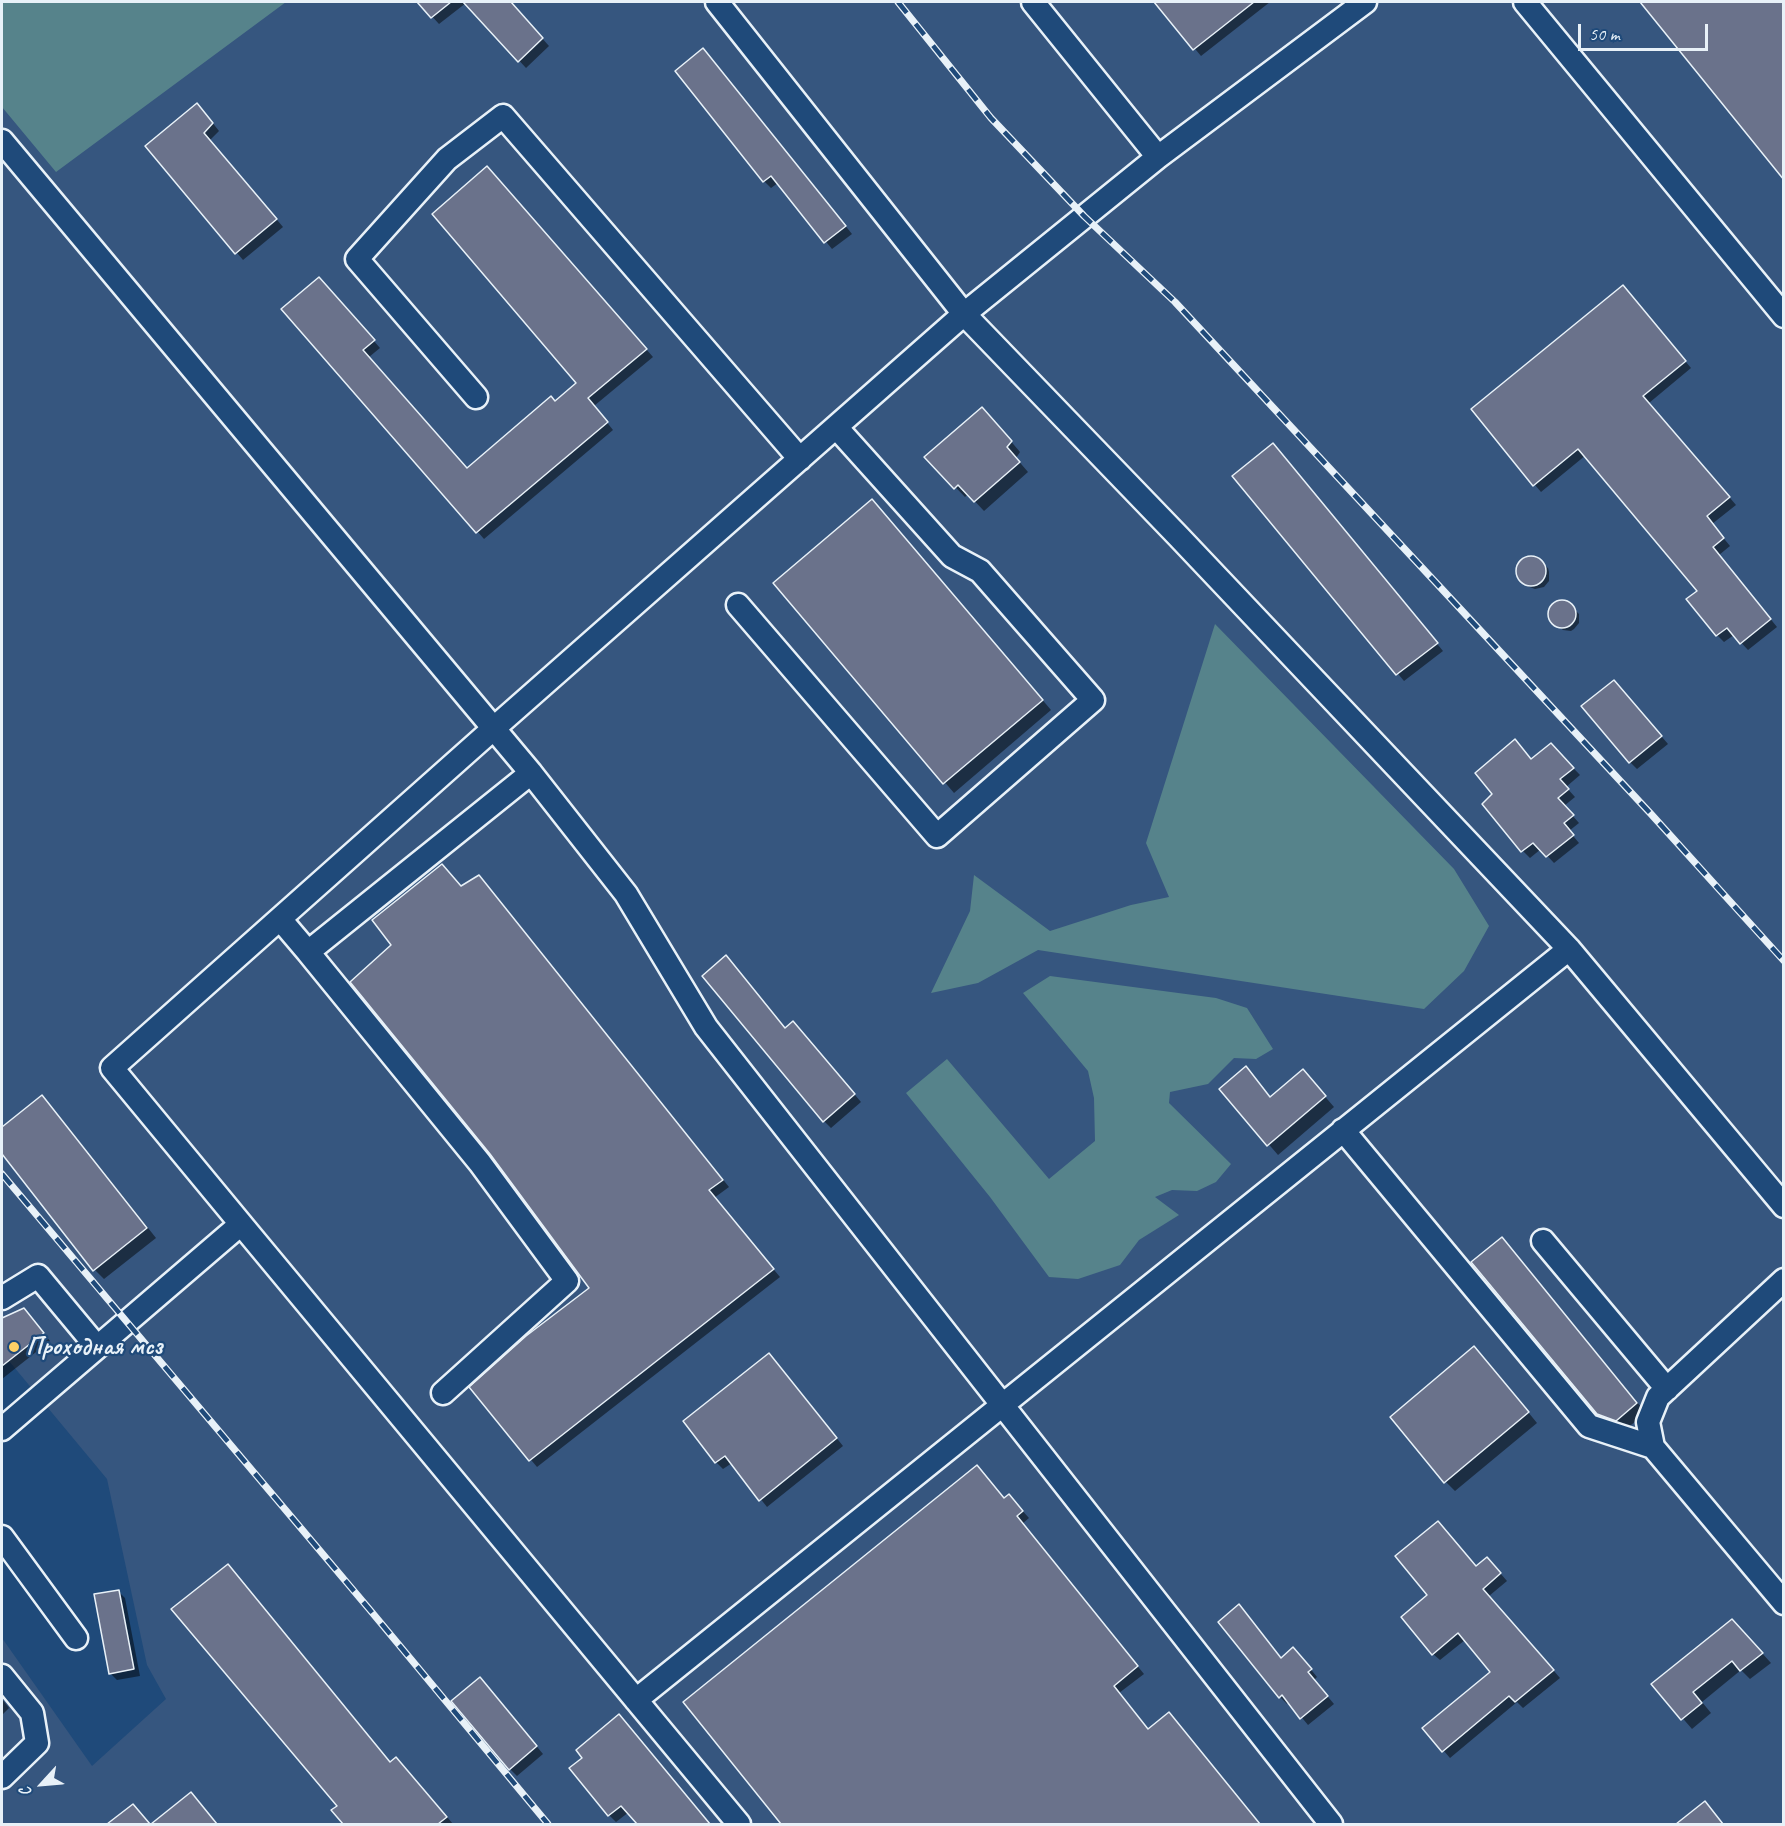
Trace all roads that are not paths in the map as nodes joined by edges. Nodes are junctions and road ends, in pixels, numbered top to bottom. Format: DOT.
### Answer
graph roads {
  1 [pos="717,2"];
  2 [pos="1033,2"];
  3 [pos="1365,2"];
  4 [pos="1525,2"];
  5 [pos="2,141"];
  6 [pos="1158,157"];
  7 [pos="964,314"];
  8 [pos="1784,316"];
  9 [pos="476,397"];
  10 [pos="836,427"];
  11 [pos="800,459"];
  12 [pos="738,605"];
  13 [pos="493,729"];
  14 [pos="531,773"];
  15 [pos="280,919"];
  16 [pos="1569,949"];
  17 [pos="308,951"];
  18 [pos="1343,1130"];
  19 [pos="1784,1206"];
  20 [pos="241,1224"];
  21 [pos="1543,1241"];
  22 [pos="1784,1280"];
  23 [pos="2,1298"];
  24 [pos="97,1347"];
  25 [pos="1667,1389"];
  26 [pos="442,1393"];
  27 [pos="1002,1406"];
  28 [pos="2,1429"];
  29 [pos="1653,1447"];
  30 [pos="2,1537"];
  31 [pos="1784,1603"];
  32 [pos="76,1638"];
  33 [pos="2,1676"];
  34 [pos="636,1700"];
  35 [pos="2,1777"];
  36 [pos="739,1824"];
  37 [pos="1331,1824"];
  1 -- 7 [label="street"];
  2 -- 6 [label="street"];
  3 -- 6 [label="street"];
  4 -- 8 [label="street"];
  5 -- 13 [label="street"];
  6 -- 7 [label="street"];
  7 -- 10 [label="street"];
  7 -- 16 [label="street"];
  9 -- 11 [label="street"];
  10 -- 11 [label="street"];
  10 -- 12 [label="street"];
  11 -- 13 [label="street"];
  13 -- 14 [label="street"];
  13 -- 15 [label="street"];
  14 -- 17 [label="street"];
  14 -- 27 [label="street"];
  15 -- 17 [label="street"];
  15 -- 20 [label="street"];
  16 -- 18 [label="street"];
  16 -- 19 [label="street"];
  17 -- 26 [label="street"];
  18 -- 27 [label="street"];
  18 -- 29 [label="street"];
  20 -- 24 [label="street"];
  20 -- 34 [label="street"];
  21 -- 25 [label="street"];
  22 -- 25 [label="street"];
  23 -- 24 [label="street"];
  24 -- 28 [label="street"];
  25 -- 29 [label="street"];
  27 -- 34 [label="street"];
  27 -- 37 [label="street"];
  29 -- 31 [label="street"];
  30 -- 32 [label="street"];
  33 -- 35 [label="street"];
  34 -- 36 [label="street"];
}
